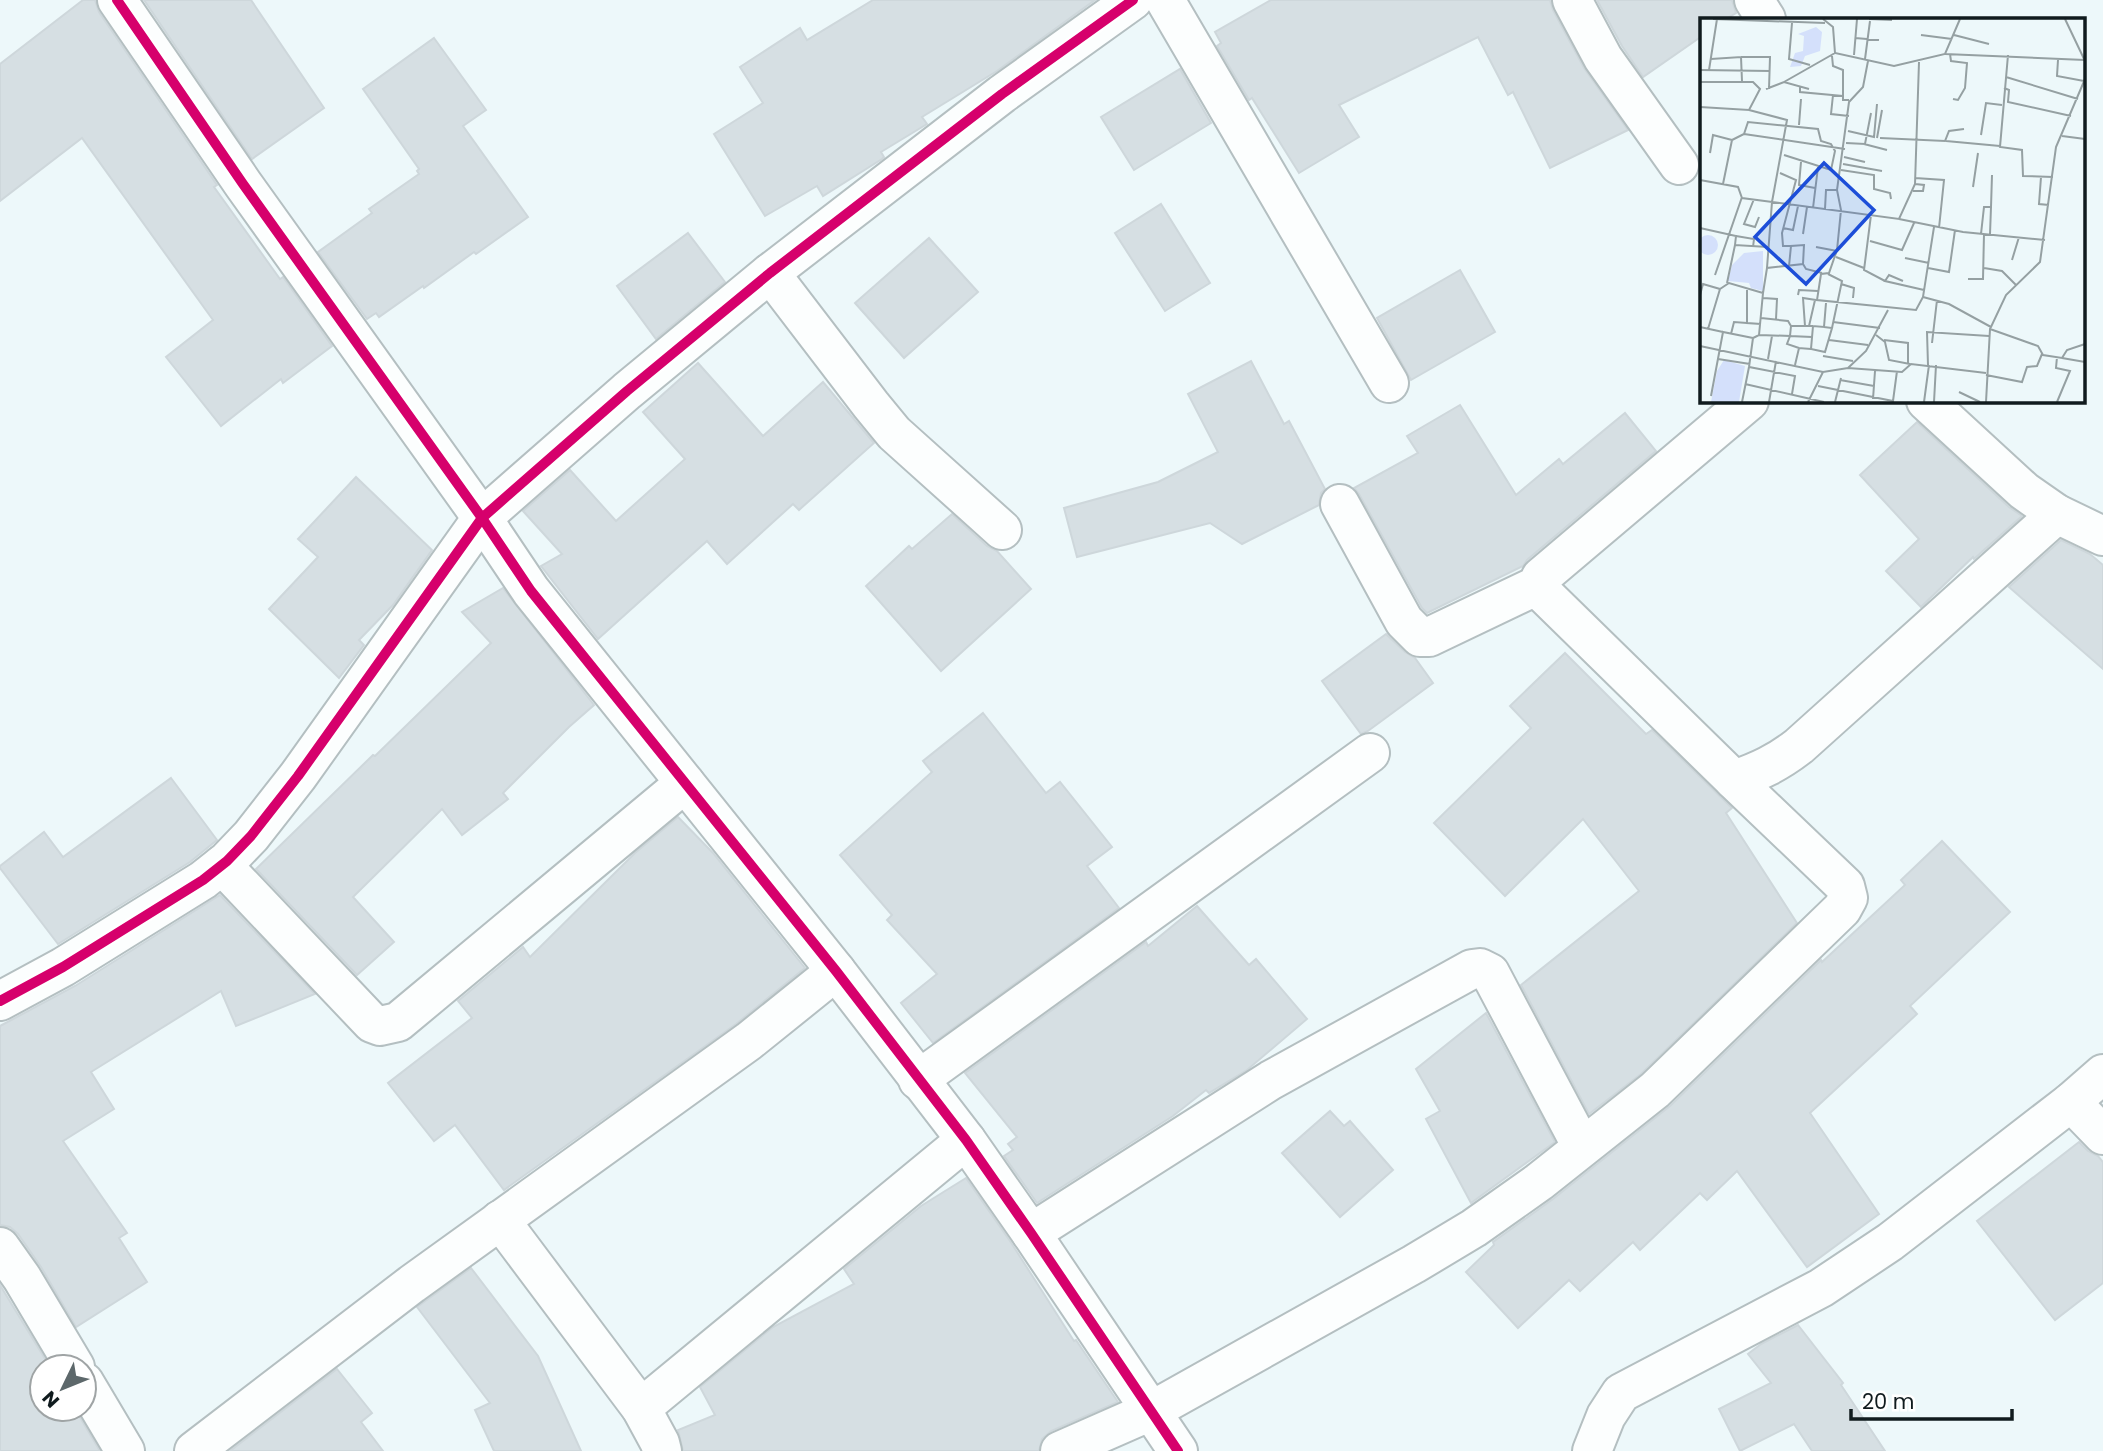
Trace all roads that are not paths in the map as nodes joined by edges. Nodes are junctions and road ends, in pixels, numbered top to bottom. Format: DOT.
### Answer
graph roads {
  1 [pos="117,0"];
  2 [pos="1133,0"];
  3 [pos="1165,0"];
  4 [pos="1572,0"];
  5 [pos="1754,0"];
  6 [pos="1765,18"];
  7 [pos="1679,165"];
  8 [pos="770,273"];
  9 [pos="1389,383"];
  10 [pos="1748,402"];
  11 [pos="1927,402"];
  12 [pos="1340,504"];
  13 [pos="2057,513"];
  14 [pos="482,518"];
  15 [pos="1002,530"];
  16 [pos="2103,536"];
  17 [pos="1540,584"];
  18 [pos="1370,753"];
  19 [pos="1734,780"];
  20 [pos="685,783"];
  21 [pos="222,865"];
  22 [pos="836,971"];
  23 [pos="0,1001"];
  24 [pos="2103,1074"];
  25 [pos="918,1080"];
  26 [pos="2071,1102"];
  27 [pos="2103,1135"];
  28 [pos="966,1140"];
  29 [pos="1582,1147"];
  30 [pos="500,1220"];
  31 [pos="1031,1233"];
  32 [pos="0,1247"];
  33 [pos="67,1353"];
  34 [pos="98,1406"];
  35 [pos="641,1408"];
  36 [pos="1151,1411"];
  37 [pos="125,1451"];
  38 [pos="194,1451"];
  39 [pos="662,1451"];
  40 [pos="1060,1451"];
  41 [pos="1178,1451"];
  42 [pos="1592,1451"];
  1 -- 14 [label="street"];
  2 -- 8 [label="street"];
  3 -- 9 [label="street"];
  4 -- 7 [label="street"];
  5 -- 6 [label="street"];
  8 -- 14 [label="street"];
  8 -- 15 [label="street"];
  10 -- 17 [label="street"];
  11 -- 13 [label="street"];
  12 -- 17 [label="street"];
  13 -- 16 [label="street"];
  13 -- 19 [label="street"];
  14 -- 20 [label="street"];
  14 -- 21 [label="street"];
  17 -- 19 [label="street"];
  18 -- 25 [label="street"];
  19 -- 29 [label="street"];
  20 -- 21 [label="street"];
  20 -- 22 [label="street"];
  21 -- 23 [label="street"];
  22 -- 25 [label="street"];
  22 -- 30 [label="street"];
  24 -- 26 [label="street"];
  25 -- 28 [label="street"];
  26 -- 27 [label="street"];
  26 -- 42 [label="street"];
  28 -- 31 [label="street"];
  28 -- 35 [label="street"];
  29 -- 31 [label="street"];
  29 -- 36 [label="street"];
  30 -- 35 [label="street"];
  30 -- 38 [label="street"];
  31 -- 36 [label="street"];
  32 -- 33 [label="street"];
  34 -- 37 [label="street"];
  35 -- 39 [label="street"];
  36 -- 40 [label="street"];
  36 -- 41 [label="street"];
}
